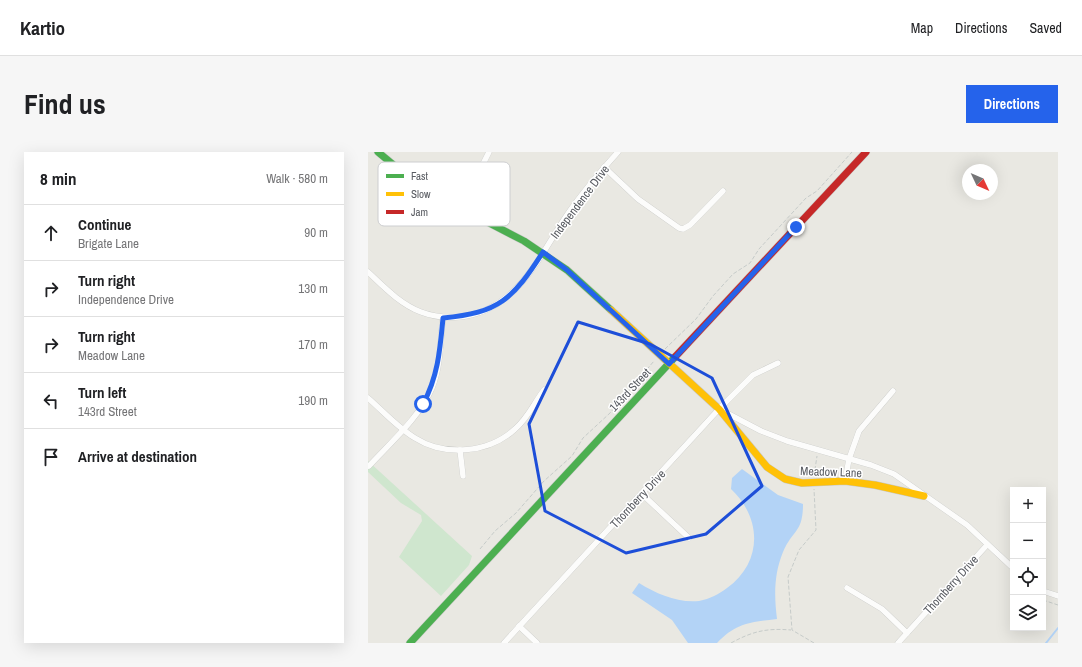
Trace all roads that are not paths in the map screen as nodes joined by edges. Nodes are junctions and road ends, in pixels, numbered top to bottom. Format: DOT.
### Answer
graph roads {
  1 [pos="378,152"];
  2 [pos="489,152"];
  3 [pos="618,152"];
  4 [pos="866,152"];
  5 [pos="390,162"];
  6 [pos="484,162"];
  7 [pos="604,167"];
  8 [pos="724,191"];
  9 [pos="495,226"];
  10 [pos="543,252"];
  11 [pos="368,272"];
  12 [pos="443,318"];
  13 [pos="778,363"];
  14 [pos="669,364"];
  15 [pos="544,390"];
  16 [pos="893,391"];
  17 [pos="368,398"];
  18 [pos="719,409"];
  19 [pos="402,429"];
  20 [pos="460,450"];
  21 [pos="849,459"];
  22 [pos="369,466"];
  23 [pos="463,476"];
  24 [pos="845,481"];
  25 [pos="642,494"];
  26 [pos="924,496"];
  27 [pos="689,538"];
  28 [pos="987,545"];
  29 [pos="1010,565"];
  30 [pos="847,588"];
  31 [pos="1046,592"];
  32 [pos="1058,596"];
  33 [pos="519,626"];
  34 [pos="907,633"];
  35 [pos="410,643"];
  36 [pos="504,643"];
  37 [pos="537,643"];
  38 [pos="898,643"];
  1 -- 5 [label="street, Meadow Lane"];
  2 -- 6 [label="street"];
  3 -- 7 [label="street, Independence Drive"];
  4 -- 14 [label="street, 143rd Street"];
  7 -- 8 [label="street"];
  7 -- 10 [label="street, Independence Drive"];
  9 -- 10 [label="street, Meadow Lane"];
  10 -- 12 [label="street, Independence Drive"];
  10 -- 14 [label="street, Meadow Lane"];
  11 -- 12 [label="street, Independence Drive"];
  12 -- 19 [label="street"];
  13 -- 18 [label="street, Thornberry Drive"];
  14 -- 18 [label="street, Meadow Lane"];
  14 -- 35 [label="street, 143rd Street"];
  15 -- 20 [label="street"];
  16 -- 21 [label="street"];
  17 -- 19 [label="street"];
  18 -- 21 [label="street, Meadow Lane"];
  18 -- 24 [label="street, Meadow Lane"];
  18 -- 25 [label="street, Thornberry Drive"];
  19 -- 20 [label="street"];
  19 -- 22 [label="street"];
  20 -- 23 [label="street"];
  21 -- 24 [label="street"];
  21 -- 26 [label="street, Meadow Lane"];
  24 -- 26 [label="street, Meadow Lane"];
  25 -- 27 [label="street"];
  25 -- 33 [label="street, Thornberry Drive"];
  26 -- 28 [label="street, Meadow Lane"];
  28 -- 29 [label="street, Meadow Lane"];
  28 -- 34 [label="street, Thornberry Drive"];
  30 -- 34 [label="street"];
  31 -- 32 [label="street"];
  33 -- 36 [label="street, Thornberry Drive"];
  33 -- 37 [label="street"];
  34 -- 38 [label="street, Thornberry Drive"];
}
